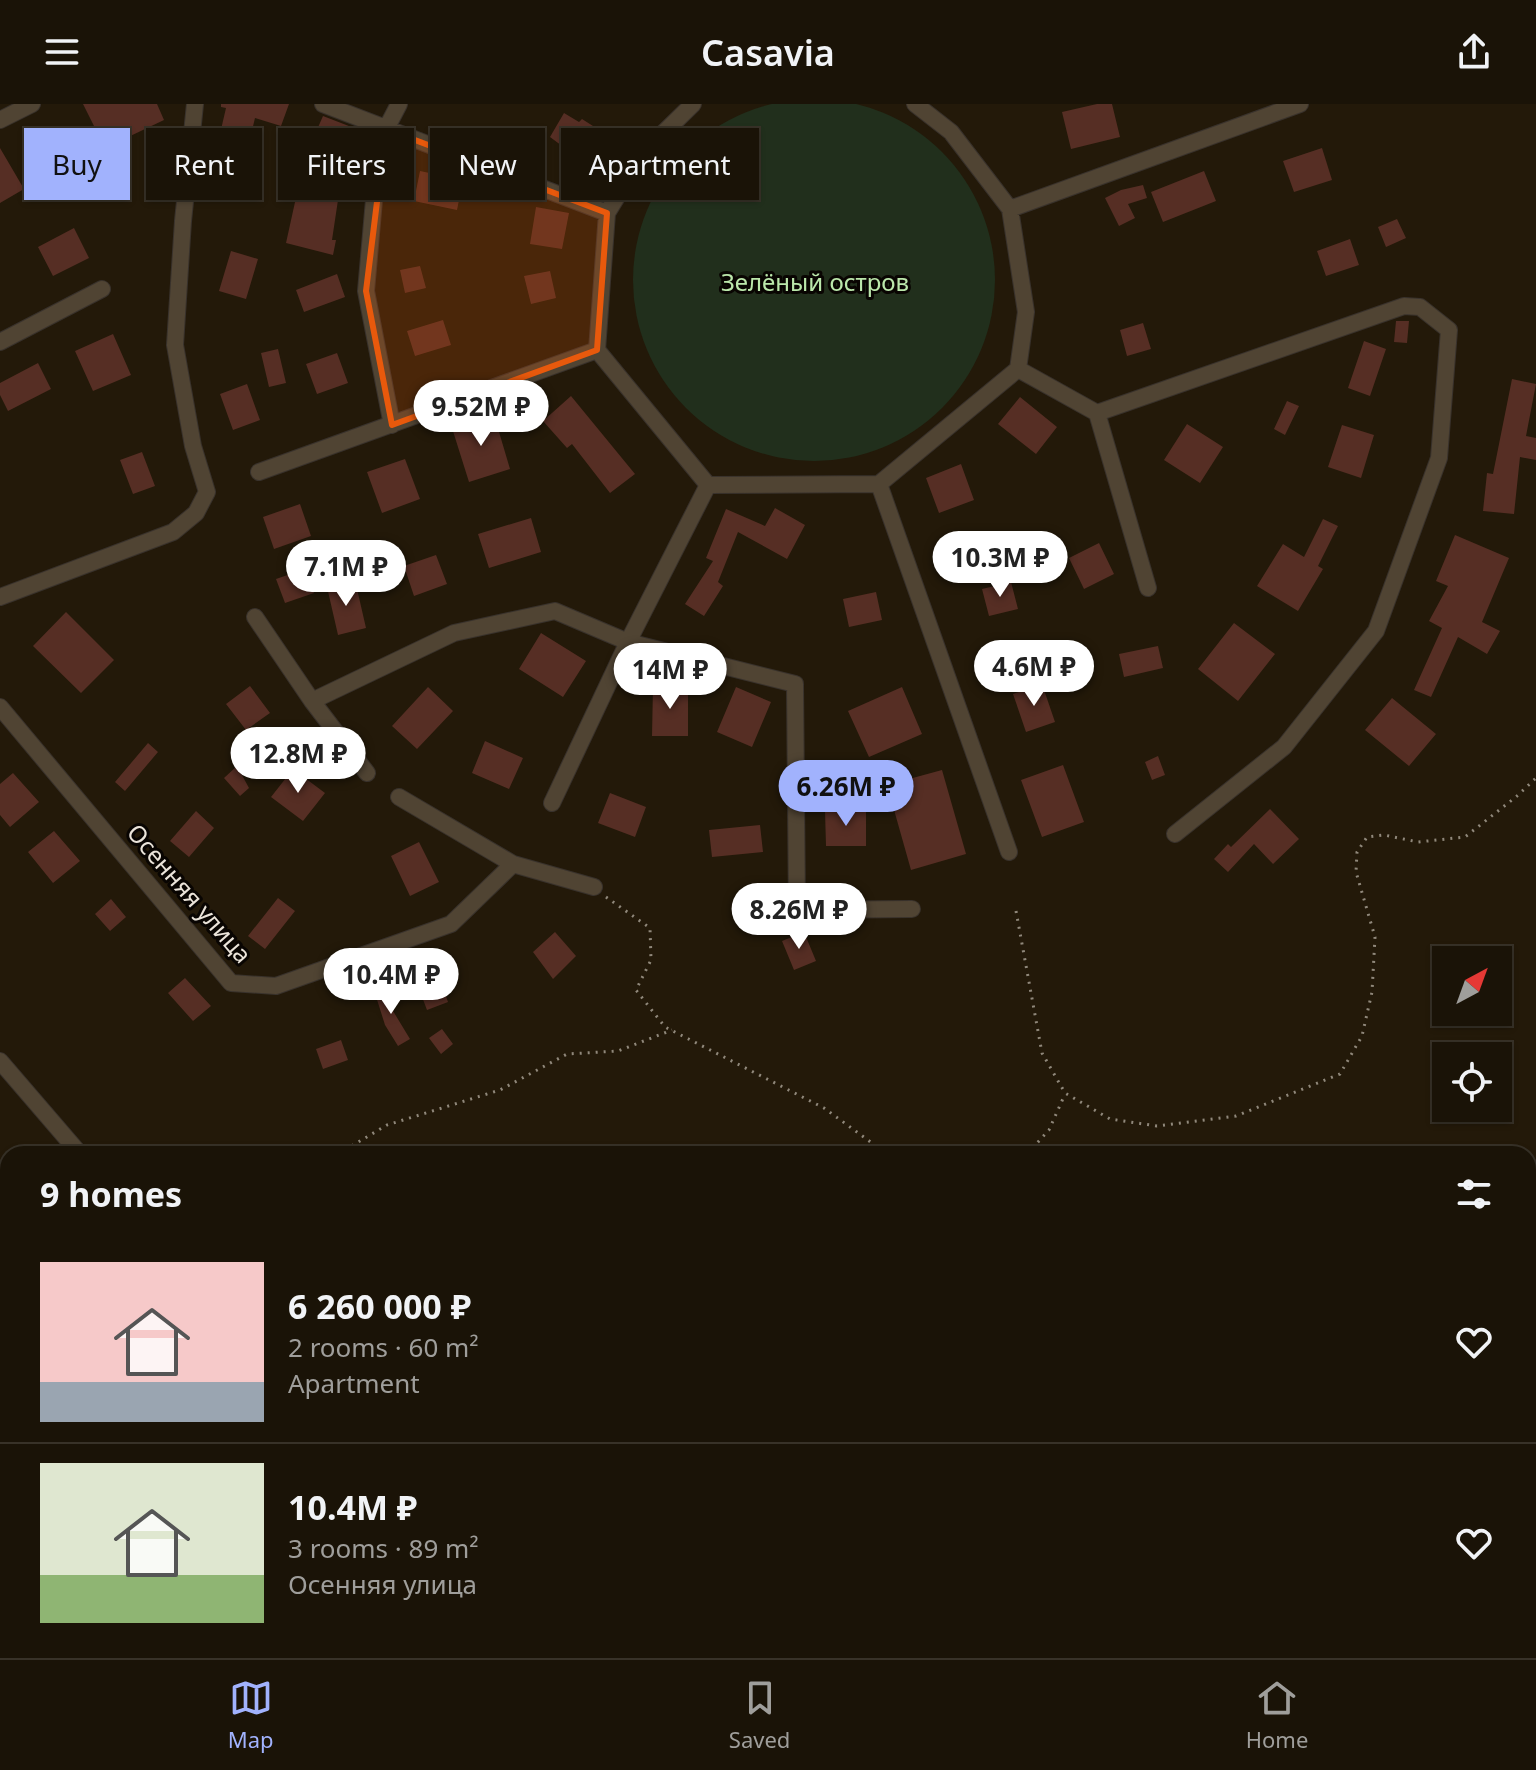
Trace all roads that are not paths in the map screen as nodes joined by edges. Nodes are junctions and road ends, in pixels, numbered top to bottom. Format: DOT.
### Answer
graph roads {
  1 [pos="32,104"];
  2 [pos="195,104"];
  3 [pos="323,104"];
  4 [pos="399,104"];
  5 [pos="693,104"];
  6 [pos="915,104"];
  7 [pos="1300,104"];
  8 [pos="0,120"];
  9 [pos="383,128"];
  10 [pos="387,128"];
  11 [pos="414,140"];
  12 [pos="374,200"];
  13 [pos="1010,209"];
  14 [pos="607,213"];
  15 [pos="102,289"];
  16 [pos="0,342"];
  17 [pos="597,350"];
  18 [pos="1018,369"];
  19 [pos="1097,413"];
  20 [pos="392,425"];
  21 [pos="259,472"];
  22 [pos="879,484"];
  23 [pos="708,485"];
  24 [pos="1148,588"];
  25 [pos="0,597"];
  26 [pos="255,617"];
  27 [pos="628,642"];
  28 [pos="312,701"];
  29 [pos="0,707"];
  30 [pos="367,773"];
  31 [pos="399,797"];
  32 [pos="552,803"];
  33 [pos="1175,834"];
  34 [pos="1009,852"];
  35 [pos="513,864"];
  36 [pos="594,887"];
  37 [pos="912,909"];
  38 [pos="0,1061"];
  39 [pos="73,1146"];
  1 -- 8 [label="street"];
  2 -- 25 [label="street"];
  3 -- 9 [label="street"];
  4 -- 10 [label="street"];
  5 -- 14 [label="street"];
  6 -- 13 [label="street"];
  7 -- 13 [label="street"];
  11 -- 14 [label="street"];
  12 -- 20 [label="street"];
  13 -- 18 [label="street"];
  14 -- 17 [label="street"];
  15 -- 16 [label="street"];
  17 -- 20 [label="street"];
  17 -- 23 [label="street"];
  18 -- 19 [label="street"];
  18 -- 22 [label="street"];
  19 -- 24 [label="street"];
  19 -- 33 [label="street"];
  20 -- 21 [label="street"];
  22 -- 23 [label="street"];
  22 -- 34 [label="street"];
  23 -- 27 [label="street"];
  26 -- 28 [label="street"];
  27 -- 28 [label="street"];
  27 -- 32 [label="street"];
  27 -- 37 [label="street"];
  28 -- 30 [label="street"];
  29 -- 35 [label="street, Осенняя улица"];
  31 -- 35 [label="street"];
  35 -- 36 [label="street"];
  38 -- 39 [label="street"];
}
